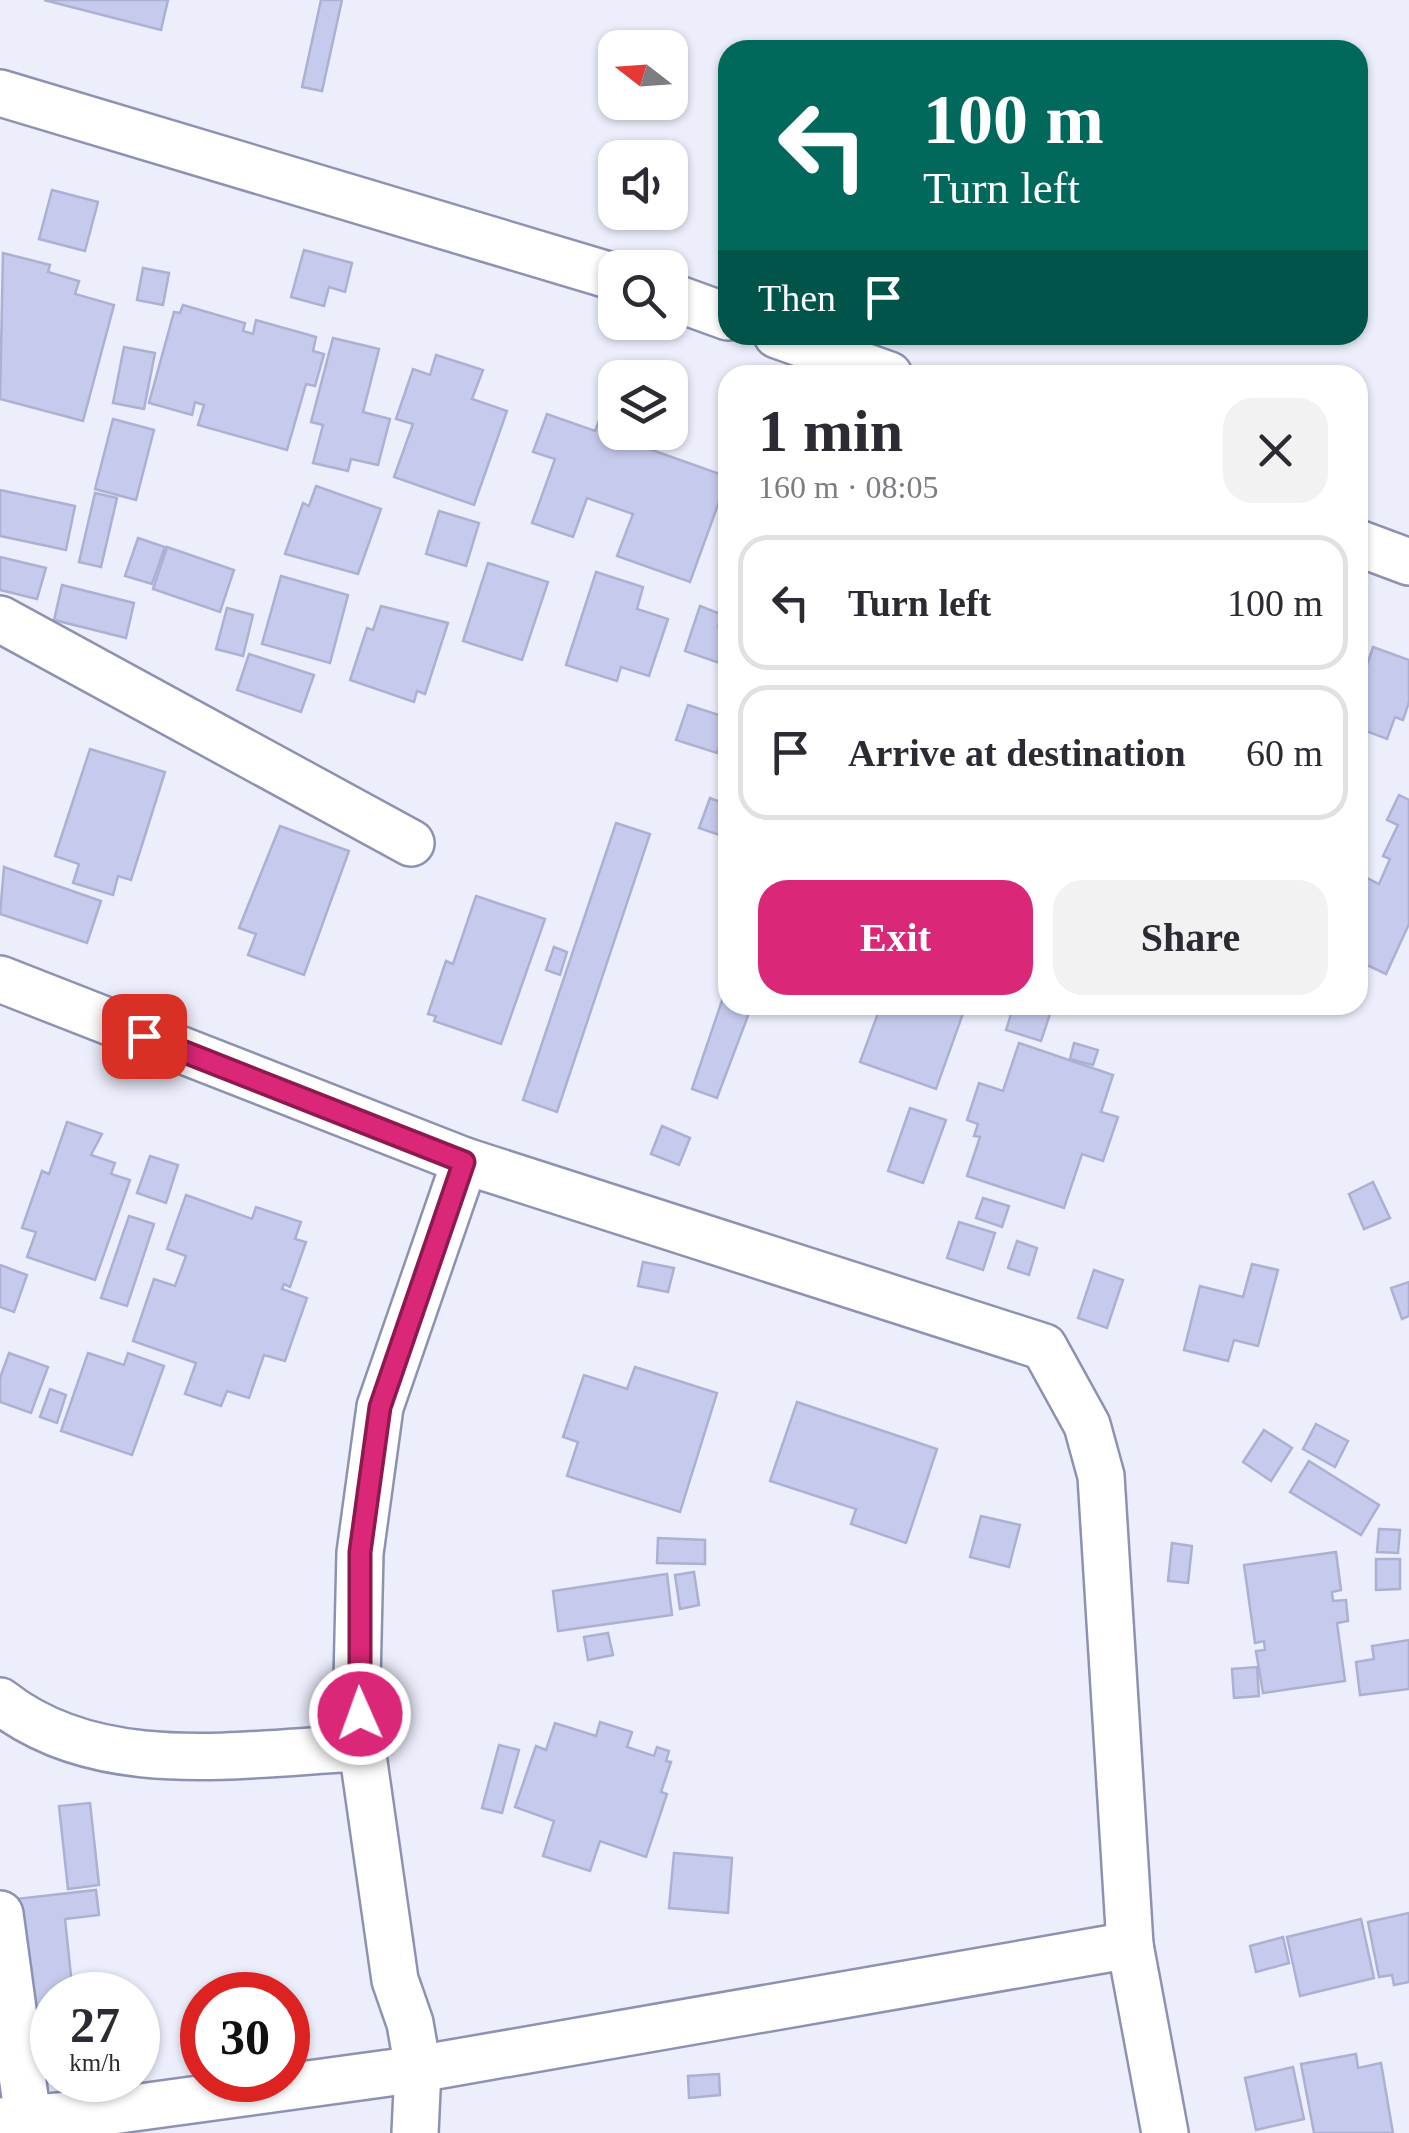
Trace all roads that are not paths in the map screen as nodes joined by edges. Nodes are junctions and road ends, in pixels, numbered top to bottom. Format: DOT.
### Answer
graph roads {
  1 [pos="0,93"];
  2 [pos="598,272"];
  3 [pos="688,303"];
  4 [pos="718,313"];
  5 [pos="805,345"];
  6 [pos="861,365"];
  7 [pos="1368,547"];
  8 [pos="1409,562"];
  9 [pos="0,619"];
  10 [pos="410,844"];
  11 [pos="0,979"];
  12 [pos="464,1162"];
  13 [pos="0,1701"];
  14 [pos="362,1748"];
  15 [pos="0,1914"];
  16 [pos="1130,1945"];
  17 [pos="418,2069"];
  18 [pos="14,2120"];
  19 [pos="415,2133"];
  20 [pos="1165,2133"];
  1 -- 2 [label="street"];
  3 -- 4 [label="street"];
  5 -- 6 [label="street"];
  7 -- 8 [label="street"];
  9 -- 10 [label="street"];
  11 -- 12 [label="street"];
  12 -- 14 [label="street"];
  12 -- 16 [label="street"];
  13 -- 14 [label="street"];
  14 -- 17 [label="street"];
  15 -- 18 [label="street"];
  16 -- 17 [label="street"];
  16 -- 20 [label="street"];
  17 -- 18 [label="street"];
  17 -- 19 [label="street"];
}
